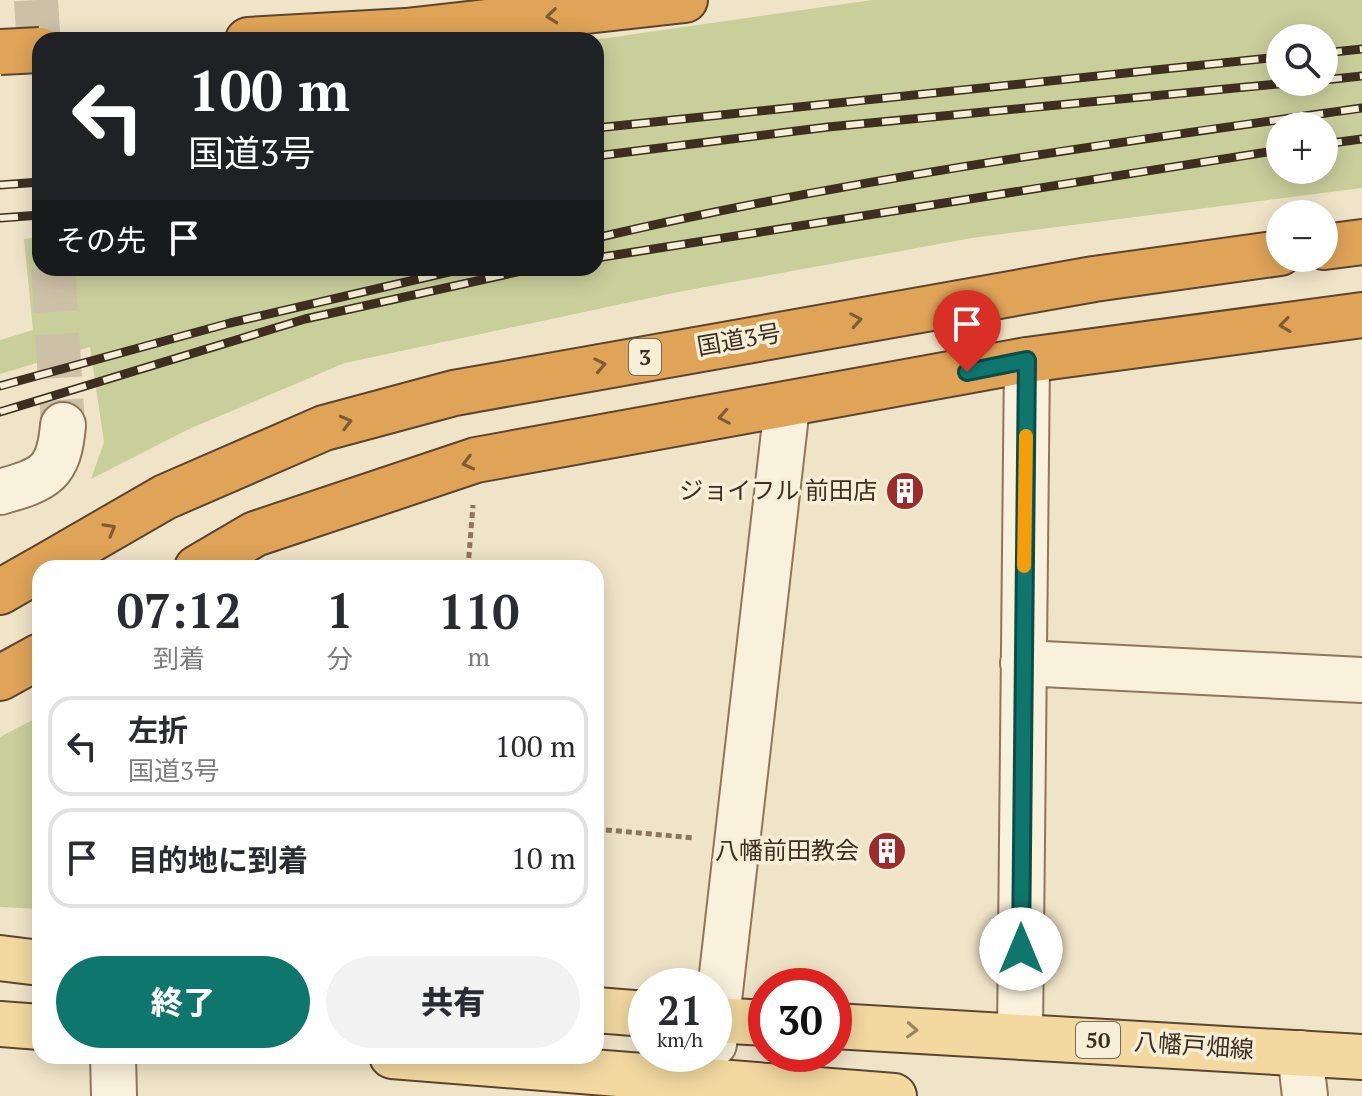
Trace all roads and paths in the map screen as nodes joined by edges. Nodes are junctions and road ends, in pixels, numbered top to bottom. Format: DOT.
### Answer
graph roads {
  1 [pos="685,0"];
  2 [pos="388,32"];
  3 [pos="32,50"];
  4 [pos="0,52"];
  5 [pos="1362,242"];
  6 [pos="1338,245"];
  7 [pos="1266,255"];
  8 [pos="1362,315"];
  9 [pos="1027,360"];
  10 [pos="787,406"];
  11 [pos="63,425"];
  12 [pos="476,460"];
  13 [pos="0,492"];
  14 [pos="56,560"];
  15 [pos="211,560"];
  16 [pos="469,560"];
  17 [pos="32,574"];
  18 [pos="0,592"];
  19 [pos="32,660"];
  20 [pos="1023,663"];
  21 [pos="0,678"];
  22 [pos="1362,680"];
  23 [pos="604,830"];
  24 [pos="738,842"];
  25 [pos="0,958"];
  26 [pos="32,962"];
  27 [pos="722,968"];
  28 [pos="604,1011"];
  29 [pos="628,1013"];
  30 [pos="0,1024"];
  31 [pos="32,1026"];
  32 [pos="852,1027"];
  33 [pos="1020,1034"];
  34 [pos="1300,1053"];
  35 [pos="604,1054"];
  36 [pos="628,1054"];
  37 [pos="1362,1057"];
  38 [pos="732,1058"];
  39 [pos="113,1064"];
  40 [pos="114,1096"];
  41 [pos="894,1096"];
  42 [pos="1305,1096"];
  1 -- 2 [label="highway, one-way"];
  3 -- 4 [label="highway, bridge"];
  5 -- 6 [label="highway"];
  14 -- 7 [label="highway, 国道3号 / 3, one-way"];
  8 -- 9 [label="highway, one-way"];
  9 -- 10 [label="highway"];
  9 -- 20 [label="street"];
  10 -- 12 [label="highway, one-way"];
  10 -- 24 [label="street"];
  11 -- 13 [label="street"];
  12 -- 15 [label="highway, one-way"];
  12 -- 16 [label="path"];
  17 -- 18 [label="highway, 国道3号 / 3"];
  19 -- 21 [label="highway"];
  20 -- 22 [label="street"];
  20 -- 33 [label="street"];
  23 -- 24 [label="path"];
  24 -- 27 [label="street"];
  25 -- 26 [label="main road"];
  28 -- 29 [label="main road"];
  30 -- 31 [label="main road"];
  32 -- 33 [label="main road, 八幡戸畑線 / 50, one-way"];
  33 -- 34 [label="main road, 八幡戸畑線 / 50"];
  34 -- 37 [label="main road, 八幡戸畑線 / 50"];
  34 -- 42 [label="street"];
  35 -- 36 [label="main road"];
  38 -- 41 [label="main road"];
  39 -- 40 [label="street"];
}
